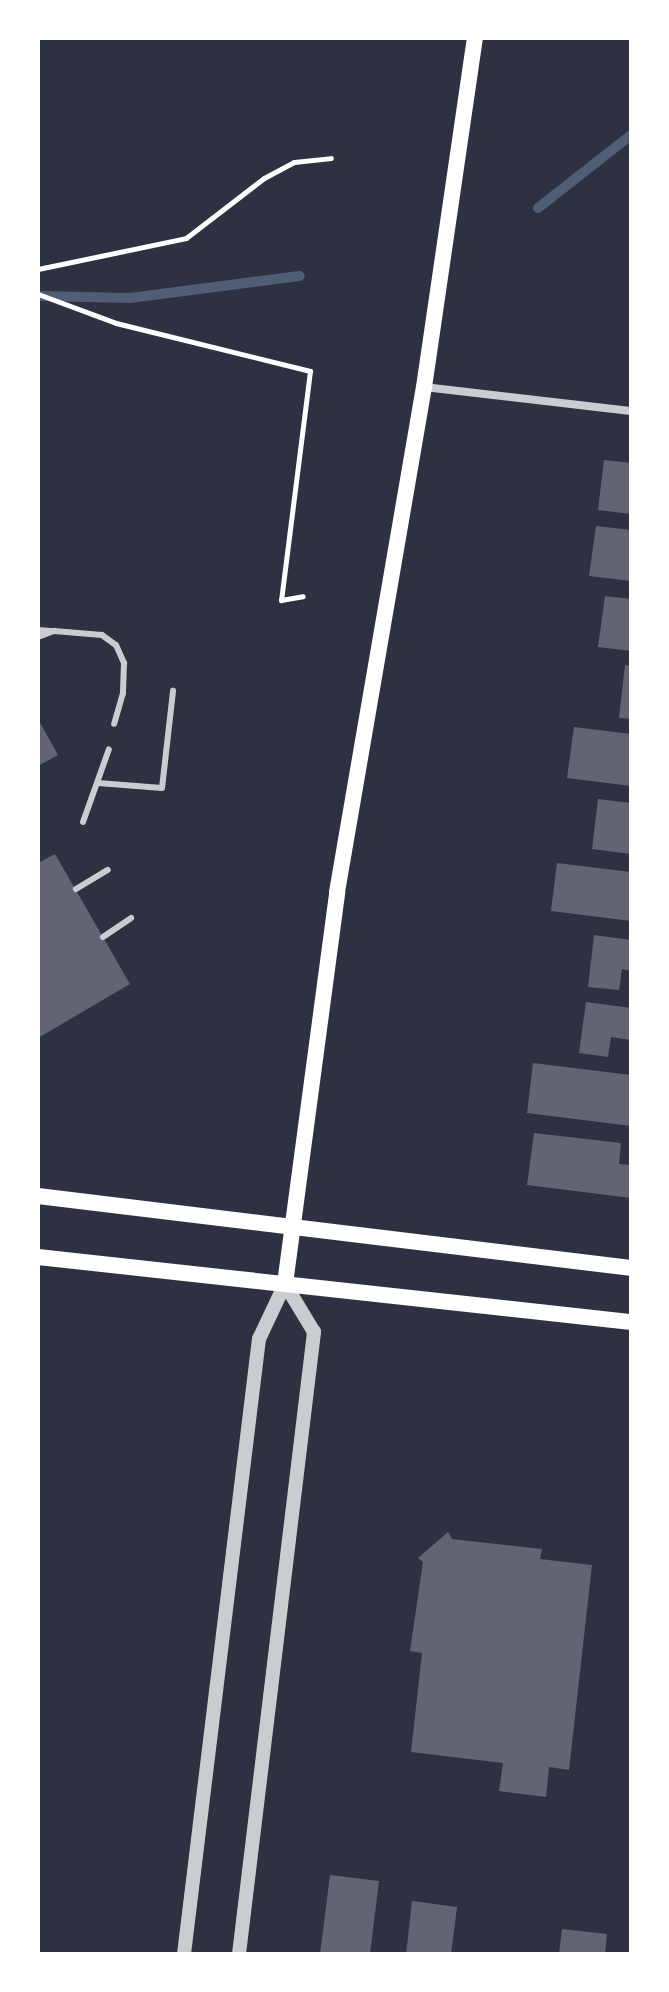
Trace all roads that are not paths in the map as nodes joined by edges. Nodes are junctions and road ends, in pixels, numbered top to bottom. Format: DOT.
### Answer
graph roads {
  1 [pos="475,38"];
  2 [pos="424,387"];
  3 [pos="631,411"];
  4 [pos="38,630"];
  5 [pos="54,631"];
  6 [pos="38,637"];
  7 [pos="173,691"];
  8 [pos="114,724"];
  9 [pos="109,749"];
  10 [pos="98,783"];
  11 [pos="83,822"];
  12 [pos="108,870"];
  13 [pos="76,889"];
  14 [pos="131,918"];
  15 [pos="103,937"];
  16 [pos="38,1196"];
  17 [pos="293,1228"];
  18 [pos="38,1257"];
  19 [pos="631,1268"];
  20 [pos="285,1284"];
  21 [pos="631,1322"];
  22 [pos="184,1954"];
  23 [pos="239,1954"];
  1 -- 2 [label="main road"];
  2 -- 3 [label="street"];
  2 -- 17 [label="main road"];
  4 -- 5 [label="lane"];
  5 -- 6 [label="lane"];
  5 -- 8 [label="lane"];
  7 -- 10 [label="lane"];
  9 -- 10 [label="lane"];
  10 -- 11 [label="lane"];
  12 -- 13 [label="lane"];
  14 -- 15 [label="lane"];
  16 -- 17 [label="main road"];
  17 -- 19 [label="main road"];
  17 -- 20 [label="main road"];
  18 -- 20 [label="main road"];
  20 -- 21 [label="main road"];
  20 -- 22 [label="street"];
  20 -- 23 [label="street"];
}
